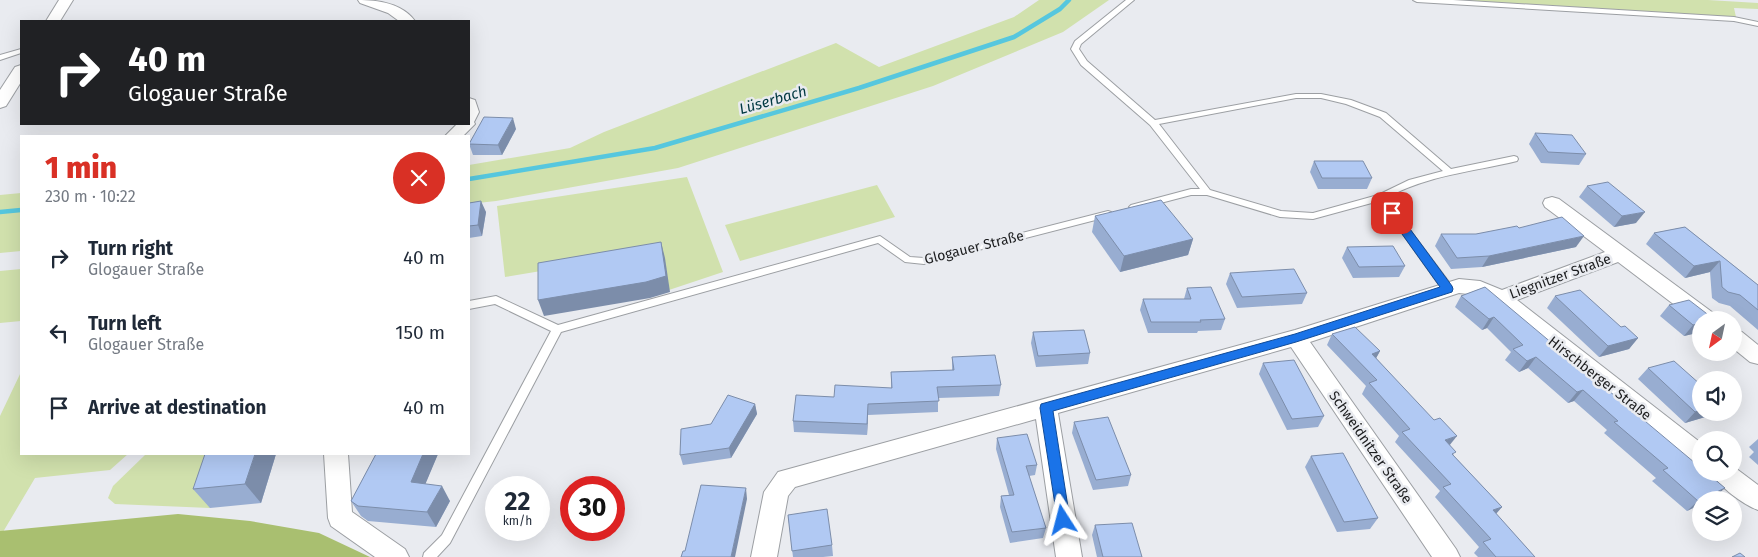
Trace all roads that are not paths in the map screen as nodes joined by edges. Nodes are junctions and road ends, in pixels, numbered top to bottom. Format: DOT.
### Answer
graph roads {
  1 [pos="66,0"];
  2 [pos="365,0"];
  3 [pos="1130,0"];
  4 [pos="1417,0"];
  5 [pos="54,20"];
  6 [pos="407,20"];
  7 [pos="1758,24"];
  8 [pos="20,51"];
  9 [pos="0,58"];
  10 [pos="20,72"];
  11 [pos="0,103"];
  12 [pos="1153,123"];
  13 [pos="465,125"];
  14 [pos="454,135"];
  15 [pos="1514,159"];
  16 [pos="1451,172"];
  17 [pos="1207,192"];
  18 [pos="1381,197"];
  19 [pos="1552,203"];
  20 [pos="1619,254"];
  21 [pos="1448,289"];
  22 [pos="1500,298"];
  23 [pos="470,305"];
  24 [pos="1697,311"];
  25 [pos="557,329"];
  26 [pos="1296,338"];
  27 [pos="1742,344"];
  28 [pos="1758,356"];
  29 [pos="1046,408"];
  30 [pos="1692,449"];
  31 [pos="336,455"];
  32 [pos="1735,481"];
  33 [pos="1758,499"];
  34 [pos="396,557"];
  35 [pos="429,557"];
  36 [pos="764,557"];
  37 [pos="1068,557"];
  38 [pos="1446,557"];
  1 -- 5 [label="street"];
  2 -- 6 [label="street"];
  3 -- 12 [label="lane"];
  4 -- 7 [label="lane"];
  8 -- 9 [label="lane"];
  10 -- 11 [label="street"];
  12 -- 16 [label="lane"];
  12 -- 17 [label="lane"];
  13 -- 14 [label="street"];
  15 -- 16 [label="lane, Glogauer Straße"];
  16 -- 18 [label="lane, Glogauer Straße"];
  17 -- 18 [label="lane, Glogauer Straße"];
  17 -- 25 [label="lane, Glogauer Straße"];
  18 -- 21 [label="lane"];
  19 -- 20 [label="street, Liegnitzer Straße"];
  20 -- 22 [label="street, Liegnitzer Straße"];
  20 -- 24 [label="street, Liegnitzer Straße"];
  21 -- 22 [label="street"];
  21 -- 26 [label="street"];
  22 -- 30 [label="street, Hirschberger Straße"];
  23 -- 25 [label="lane"];
  25 -- 35 [label="lane"];
  26 -- 29 [label="street"];
  26 -- 38 [label="street, Schweidnitzer Straße"];
  27 -- 28 [label="street"];
  29 -- 36 [label="street"];
  29 -- 37 [label="street"];
  31 -- 34 [label="street"];
  32 -- 33 [label="street"];
}
